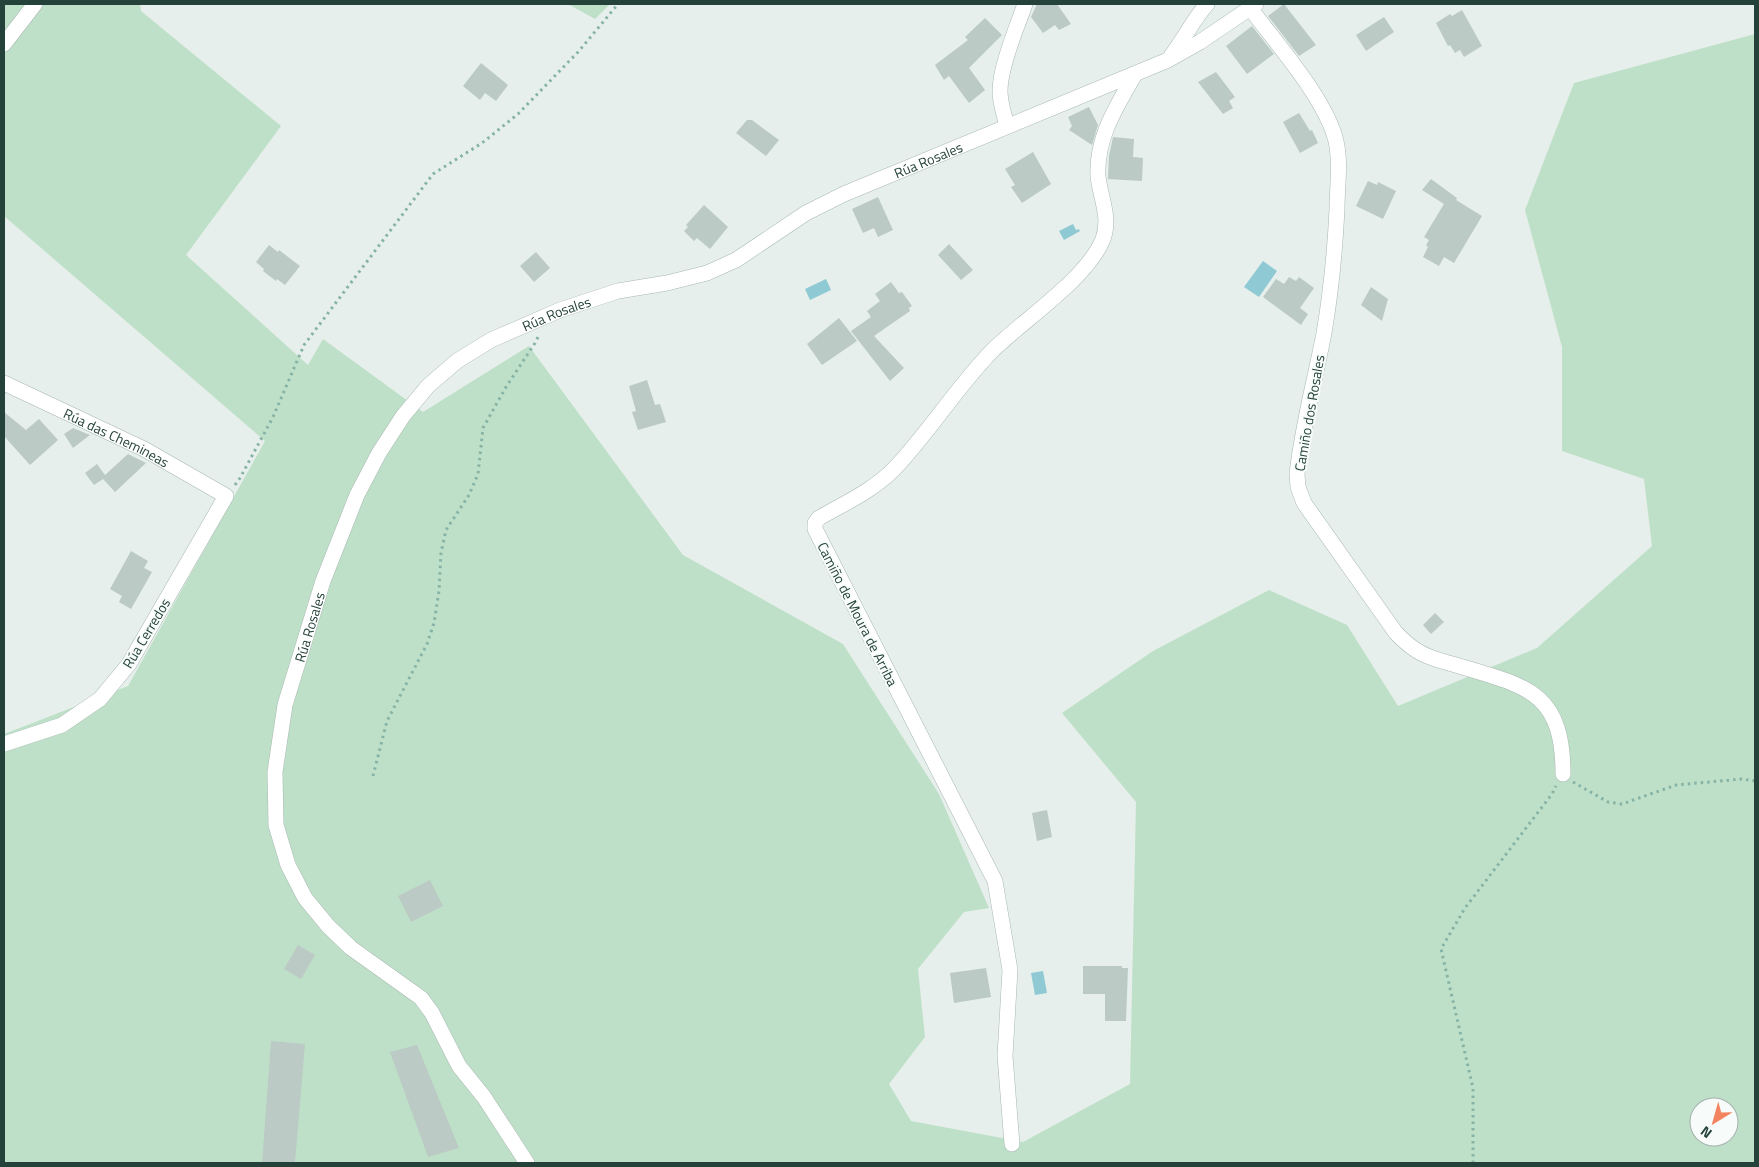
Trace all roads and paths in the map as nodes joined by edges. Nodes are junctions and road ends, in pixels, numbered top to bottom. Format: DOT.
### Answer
graph roads {
  1 [pos="35,4"];
  2 [pos="618,4"];
  3 [pos="1025,4"];
  4 [pos="1208,4"];
  5 [pos="1253,6"];
  6 [pos="4,44"];
  7 [pos="1168,60"];
  8 [pos="1135,74"];
  9 [pos="1007,126"];
  10 [pos="546,316"];
  11 [pos="4,383"];
  12 [pos="226,496"];
  13 [pos="4,744"];
  14 [pos="1563,774"];
  15 [pos="373,776"];
  16 [pos="1755,781"];
  17 [pos="1012,1144"];
  18 [pos="527,1163"];
  19 [pos="1473,1163"];
  1 -- 6 [label="street"];
  2 -- 12 [label="path"];
  3 -- 9 [label="street"];
  4 -- 7 [label="street"];
  5 -- 7 [label="street, Rúa Rosales"];
  5 -- 14 [label="street, Camiño dos Rosales"];
  7 -- 8 [label="street, Rúa Rosales"];
  8 -- 9 [label="street, Rúa Rosales"];
  8 -- 17 [label="street, Camiño de Moura de Arriba"];
  9 -- 10 [label="street, Rúa Rosales"];
  10 -- 15 [label="path"];
  10 -- 18 [label="street, Rúa Rosales"];
  11 -- 12 [label="street, Rúa das Chemineas"];
  12 -- 13 [label="street, Rúa Cerredos"];
  14 -- 16 [label="path"];
  14 -- 19 [label="path"];
}
